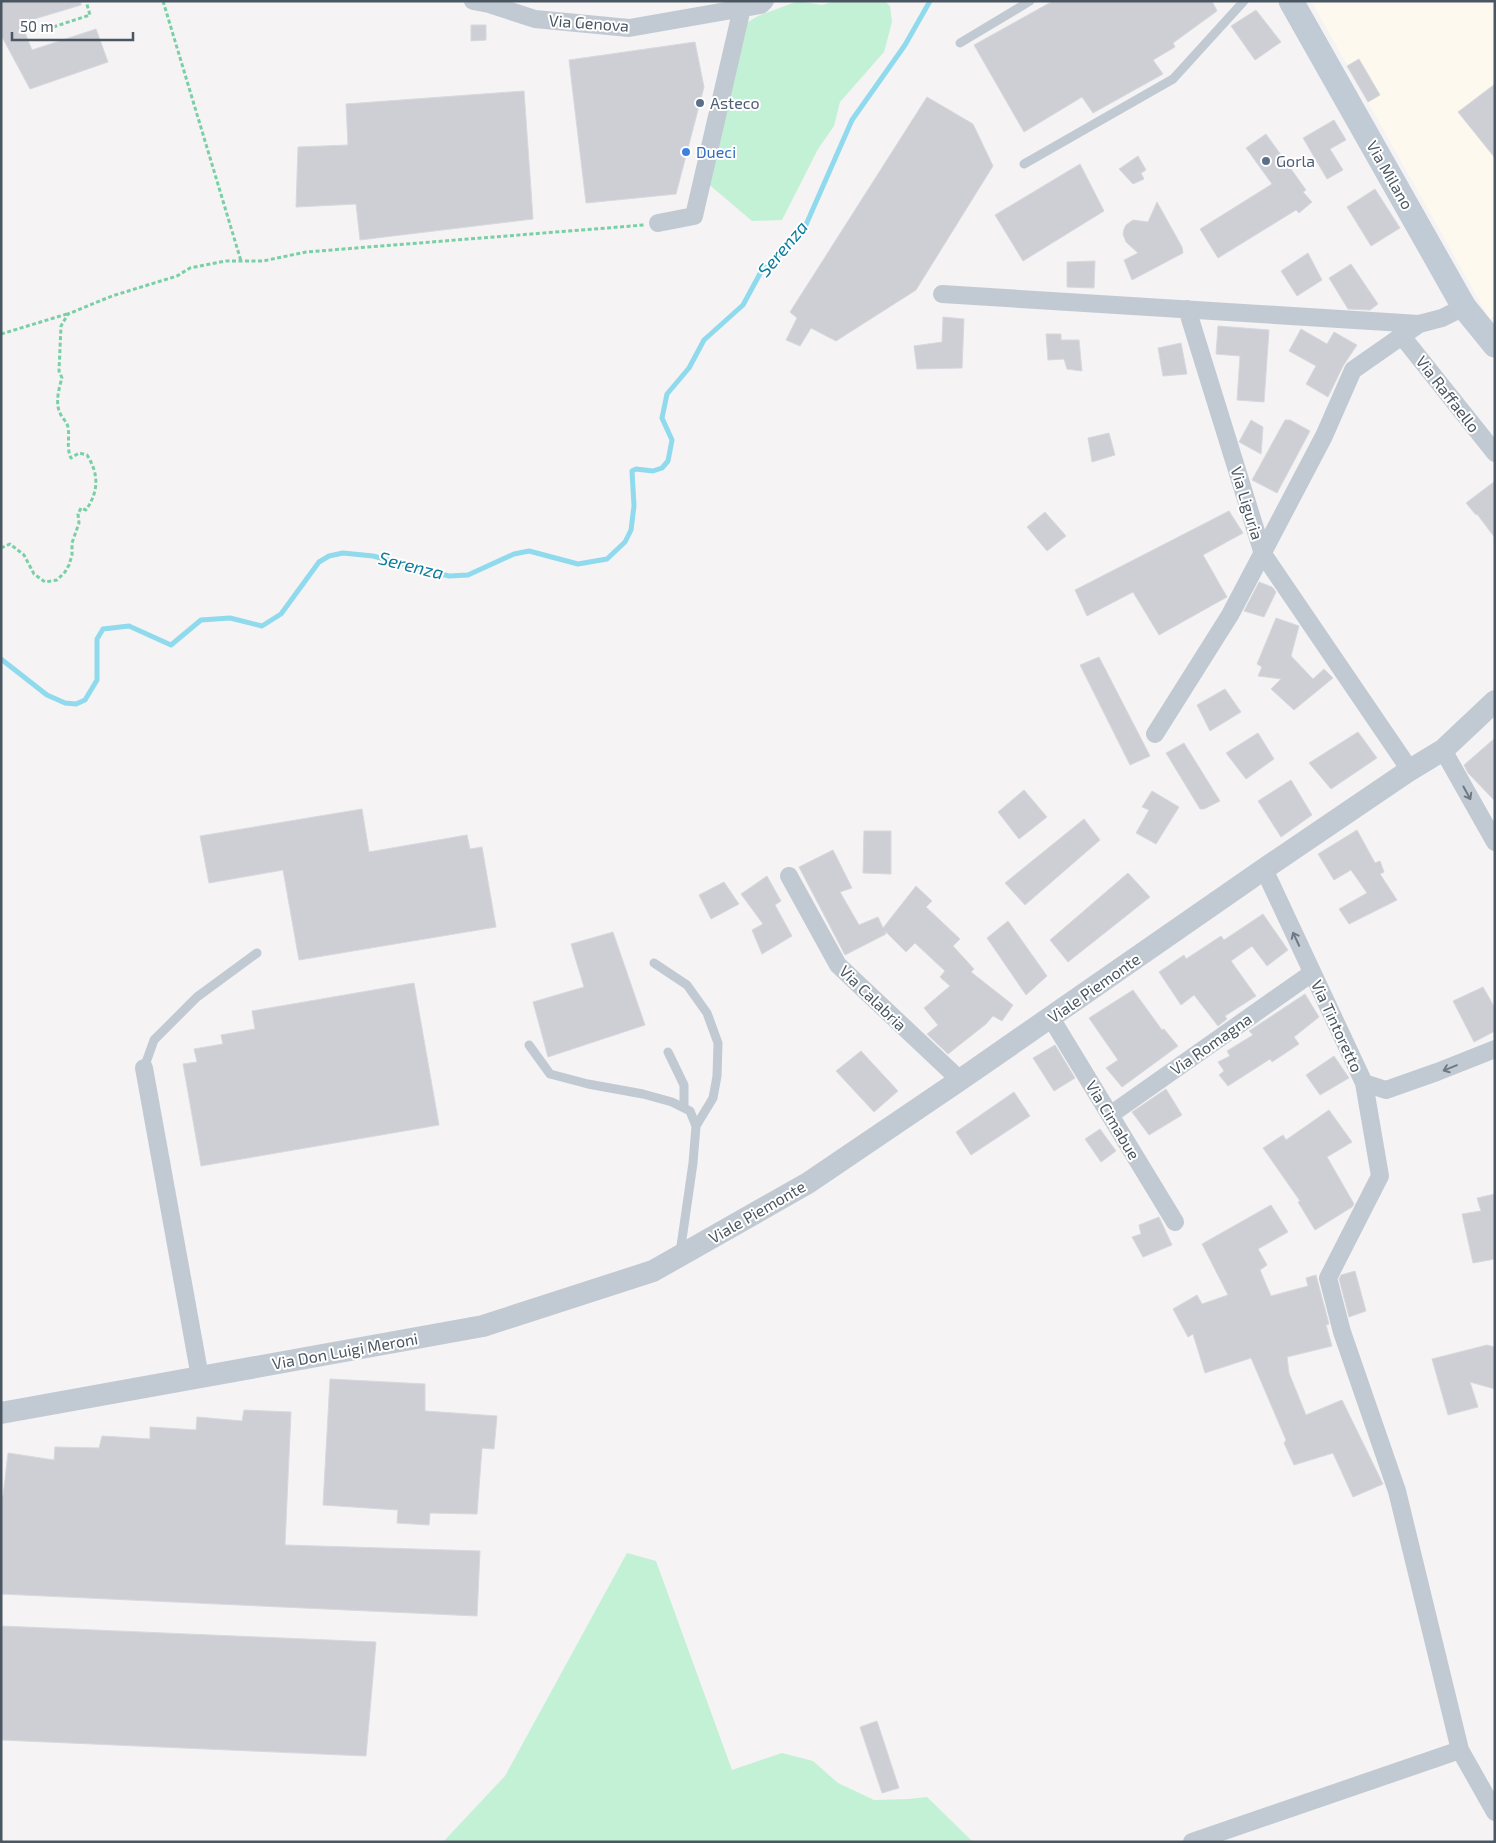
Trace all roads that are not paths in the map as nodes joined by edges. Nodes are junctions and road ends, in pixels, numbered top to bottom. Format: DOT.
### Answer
graph roads {
  1 [pos="473,1"];
  2 [pos="765,1"];
  3 [pos="1030,1"];
  4 [pos="1244,1"];
  5 [pos="1291,1"];
  6 [pos="742,8"];
  7 [pos="960,43"];
  8 [pos="1024,164"];
  9 [pos="658,223"];
  10 [pos="942,294"];
  11 [pos="1464,307"];
  12 [pos="1187,309"];
  13 [pos="1419,324"];
  14 [pos="1401,336"];
  15 [pos="1495,345"];
  16 [pos="1495,454"];
  17 [pos="1262,554"];
  18 [pos="1495,701"];
  19 [pos="1155,734"];
  20 [pos="1443,750"];
  21 [pos="1410,770"];
  22 [pos="1495,842"];
  23 [pos="1264,869"];
  24 [pos="789,876"];
  25 [pos="257,953"];
  26 [pos="654,963"];
  27 [pos="1312,973"];
  28 [pos="1051,1018"];
  29 [pos="529,1045"];
  30 [pos="1495,1050"];
  31 [pos="668,1052"];
  32 [pos="144,1068"];
  33 [pos="960,1080"];
  34 [pos="1364,1083"];
  35 [pos="684,1108"];
  36 [pos="1110,1115"];
  37 [pos="696,1126"];
  38 [pos="1175,1222"];
  39 [pos="679,1256"];
  40 [pos="200,1377"];
  41 [pos="1,1413"];
  42 [pos="1460,1750"];
  43 [pos="1490,1792"];
  44 [pos="1495,1812"];
  45 [pos="1192,1842"];
  1 -- 6 [label="street, Via Genova"];
  2 -- 6 [label="street, Via Genova"];
  3 -- 7 [label="lane"];
  4 -- 8 [label="lane"];
  5 -- 11 [label="main road, Via Milano"];
  6 -- 9 [label="street"];
  10 -- 12 [label="street"];
  11 -- 13 [label="street"];
  11 -- 15 [label="main road, Via Milano"];
  12 -- 13 [label="street"];
  12 -- 17 [label="street, Via Liguria"];
  13 -- 14 [label="street"];
  14 -- 16 [label="street, Via Raffaello"];
  14 -- 17 [label="street"];
  17 -- 19 [label="street, Via Liguria"];
  17 -- 21 [label="street"];
  18 -- 20 [label="street, Viale Piemonte"];
  20 -- 21 [label="street, Viale Piemonte"];
  20 -- 22 [label="street, one-way"];
  21 -- 23 [label="street, Viale Piemonte"];
  27 -- 23 [label="street, Via Tintoretto, one-way"];
  23 -- 28 [label="street, Viale Piemonte"];
  24 -- 33 [label="street, Via Calabria"];
  25 -- 32 [label="lane"];
  26 -- 37 [label="lane"];
  27 -- 34 [label="street, Via Tintoretto"];
  27 -- 36 [label="street, Via Romagna"];
  28 -- 33 [label="street, Viale Piemonte"];
  28 -- 36 [label="street, Via Cimabue"];
  29 -- 35 [label="lane"];
  30 -- 34 [label="street, Via Tintoretto, one-way"];
  31 -- 35 [label="lane"];
  32 -- 40 [label="street"];
  33 -- 39 [label="street, Viale Piemonte"];
  34 -- 42 [label="street"];
  35 -- 37 [label="lane"];
  36 -- 38 [label="street, Via Cimabue"];
  37 -- 39 [label="lane"];
  39 -- 40 [label="street, Via Don Luigi Meroni"];
  40 -- 41 [label="street, Via Don Luigi Meroni"];
  42 -- 43 [label="street"];
  42 -- 45 [label="street"];
  43 -- 44 [label="street"];
}
